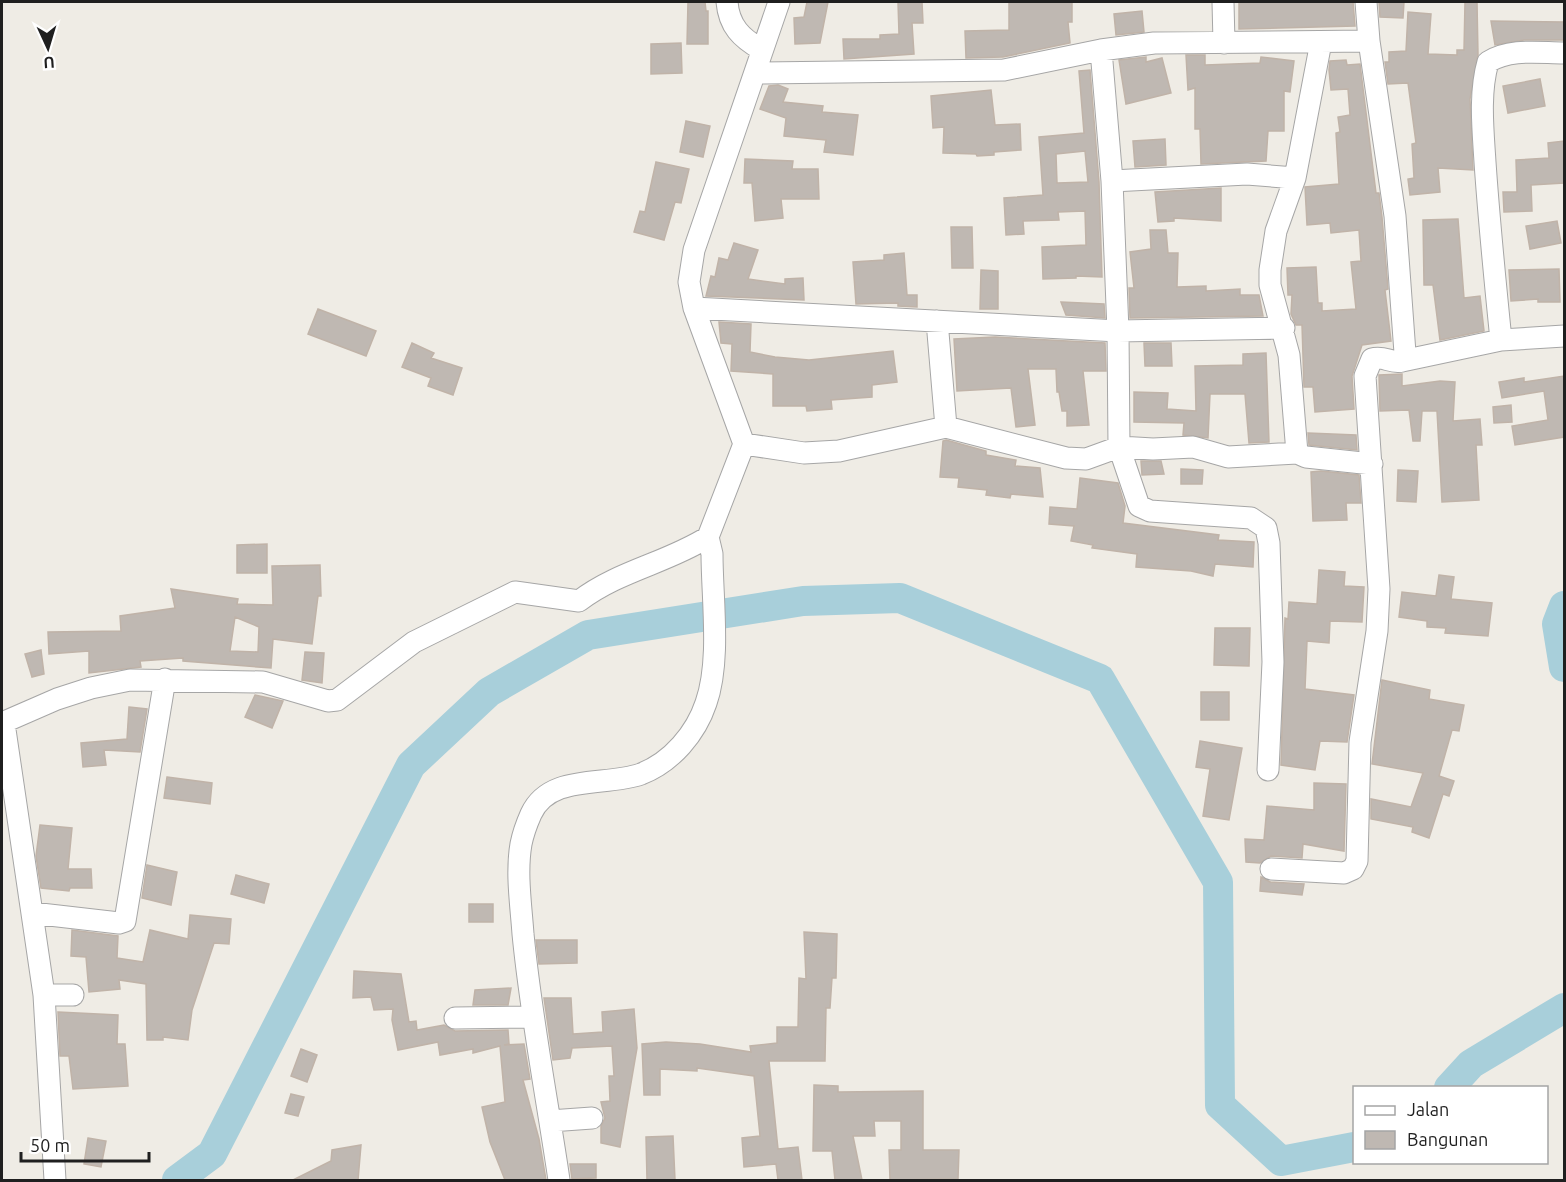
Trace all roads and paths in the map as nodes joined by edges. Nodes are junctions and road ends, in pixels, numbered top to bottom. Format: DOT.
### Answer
graph roads {
  1 [pos="726,2"];
  2 [pos="779,2"];
  3 [pos="1223,2"];
  4 [pos="1366,2"];
  5 [pos="1369,41"];
  6 [pos="1321,42"];
  7 [pos="1224,43"];
  8 [pos="762,50"];
  9 [pos="1101,50"];
  10 [pos="1564,53"];
  11 [pos="756,73"];
  12 [pos="1295,178"];
  13 [pos="1112,181"];
  14 [pos="694,308"];
  15 [pos="937,321"];
  16 [pos="1284,328"];
  17 [pos="1118,331"];
  18 [pos="1564,336"];
  19 [pos="1501,340"];
  20 [pos="1402,361"];
  21 [pos="946,427"];
  22 [pos="744,444"];
  23 [pos="1119,447"];
  24 [pos="1297,453"];
  25 [pos="1372,464"];
  26 [pos="710,545"];
  27 [pos="165,679"];
  28 [pos="3,723"];
  29 [pos="1268,770"];
  30 [pos="1271,869"];
  31 [pos="32,913"];
  32 [pos="44,995"];
  33 [pos="73,995"];
  34 [pos="533,1017"];
  35 [pos="455,1018"];
  36 [pos="592,1118"];
  37 [pos="550,1121"];
  38 [pos="55,1180"];
  39 [pos="559,1180"];
  1 -- 8 [label="street"];
  2 -- 8 [label="street"];
  3 -- 7 [label="street"];
  4 -- 5 [label="street"];
  5 -- 6 [label="street"];
  5 -- 20 [label="street"];
  6 -- 7 [label="street"];
  6 -- 12 [label="street"];
  7 -- 9 [label="street"];
  8 -- 11 [label="street"];
  9 -- 11 [label="street"];
  9 -- 13 [label="street"];
  10 -- 19 [label="street"];
  11 -- 14 [label="street"];
  12 -- 13 [label="street"];
  12 -- 16 [label="street"];
  13 -- 17 [label="street"];
  14 -- 15 [label="street"];
  14 -- 22 [label="street"];
  15 -- 17 [label="street"];
  15 -- 21 [label="street"];
  16 -- 17 [label="street"];
  16 -- 24 [label="street"];
  17 -- 23 [label="street"];
  18 -- 19 [label="street"];
  19 -- 20 [label="street"];
  20 -- 25 [label="street"];
  21 -- 22 [label="street"];
  21 -- 23 [label="street"];
  22 -- 26 [label="street"];
  23 -- 24 [label="street"];
  23 -- 29 [label="street"];
  24 -- 25 [label="street"];
  25 -- 30 [label="street"];
  26 -- 27 [label="street"];
  26 -- 34 [label="street"];
  27 -- 28 [label="street"];
  27 -- 31 [label="street"];
  28 -- 31 [label="street"];
  31 -- 32 [label="street"];
  32 -- 33 [label="street"];
  32 -- 38 [label="street"];
  34 -- 35 [label="street"];
  34 -- 37 [label="street"];
  36 -- 37 [label="street"];
  37 -- 39 [label="street"];
}
